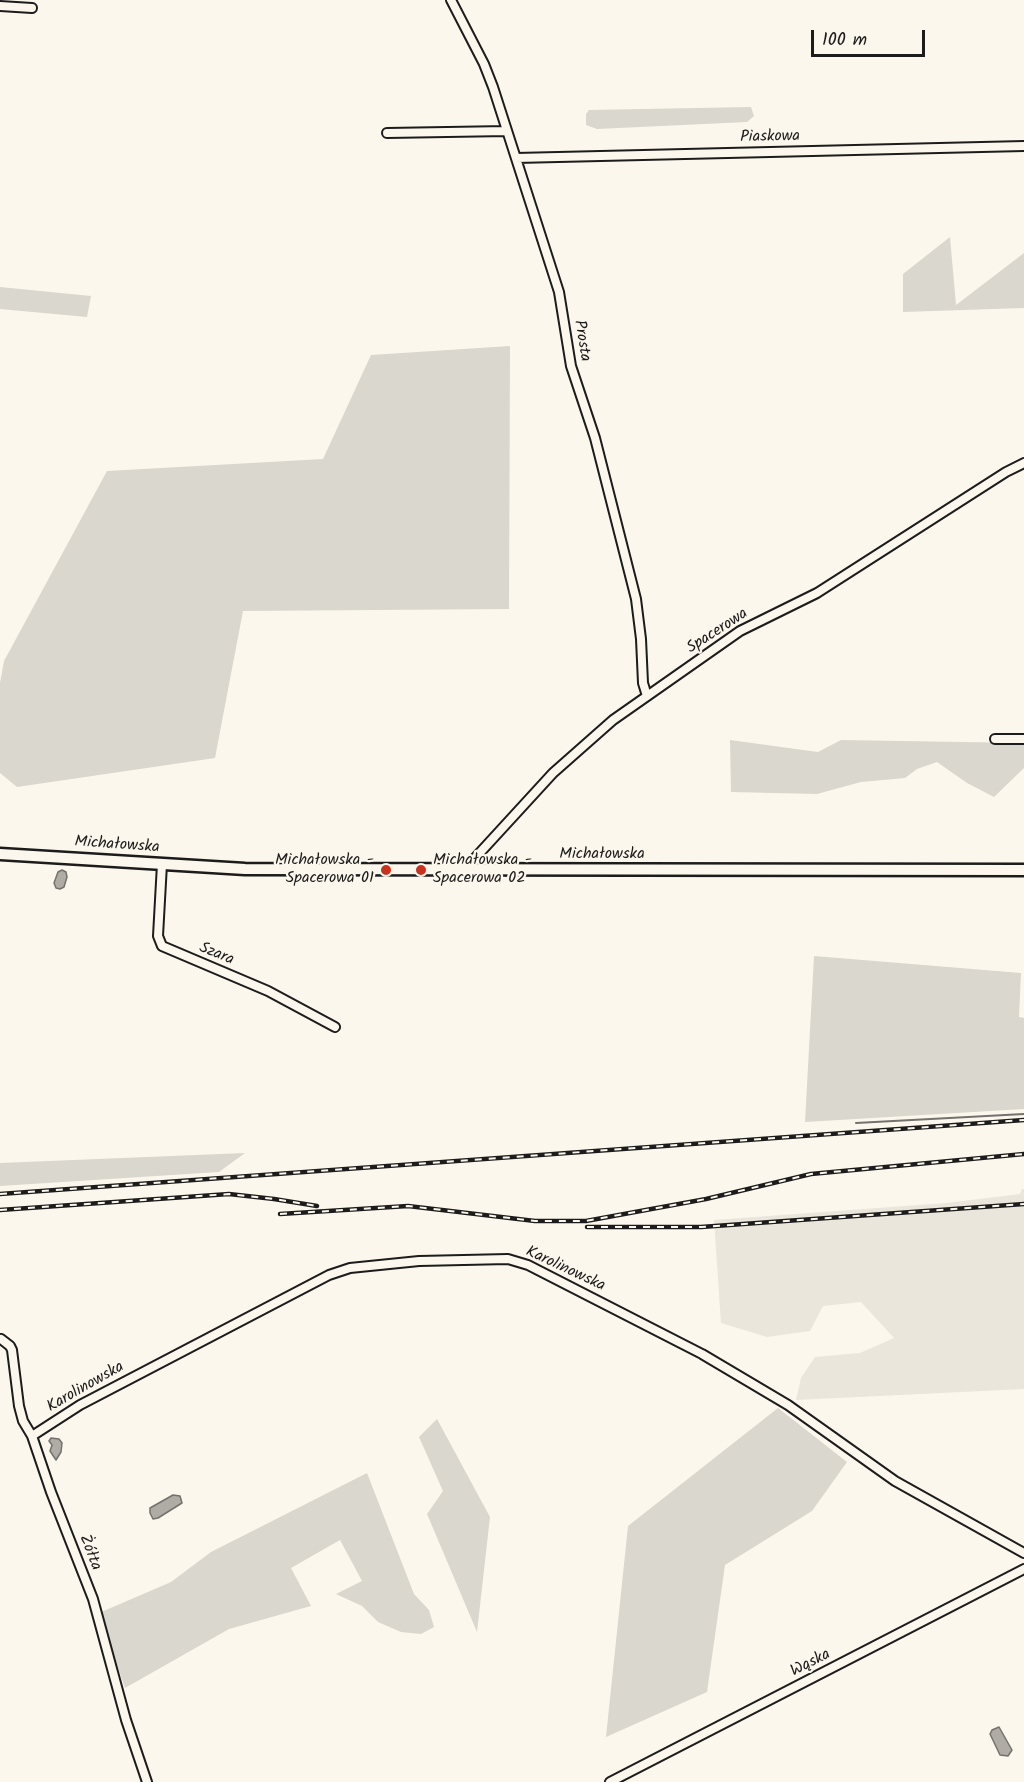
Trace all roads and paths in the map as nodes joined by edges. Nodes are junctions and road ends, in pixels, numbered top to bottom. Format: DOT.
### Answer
graph roads {
  1 [pos="451,0"];
  2 [pos="0,6"];
  3 [pos="32,8"];
  4 [pos="507,131"];
  5 [pos="387,133"];
  6 [pos="1024,146"];
  7 [pos="516,158"];
  8 [pos="1024,463"];
  9 [pos="647,696"];
  10 [pos="995,739"];
  11 [pos="1024,739"];
  12 [pos="0,854"];
  13 [pos="162,864"];
  14 [pos="1024,870"];
  15 [pos="464,871"];
  16 [pos="335,1027"];
  17 [pos="1,1340"];
  18 [pos="32,1436"];
  19 [pos="1024,1553"];
  20 [pos="1024,1569"];
  21 [pos="147,1782"];
  22 [pos="610,1782"];
  1 -- 4 [label="street, Prosta"];
  2 -- 3 [label="street"];
  4 -- 5 [label="street"];
  4 -- 7 [label="street, Prosta"];
  6 -- 7 [label="street, Piaskowa"];
  7 -- 9 [label="street, Prosta"];
  8 -- 9 [label="street, Spacerowa"];
  9 -- 15 [label="street, Spacerowa"];
  10 -- 11 [label="street"];
  12 -- 13 [label="street, Michałowska"];
  13 -- 15 [label="street, Michałowska"];
  13 -- 16 [label="street, Szara"];
  14 -- 15 [label="street, Michałowska"];
  17 -- 18 [label="street, Żółta"];
  18 -- 19 [label="street, Karolinowska"];
  18 -- 21 [label="street, Żółta"];
  20 -- 22 [label="street, Wąska"];
}
